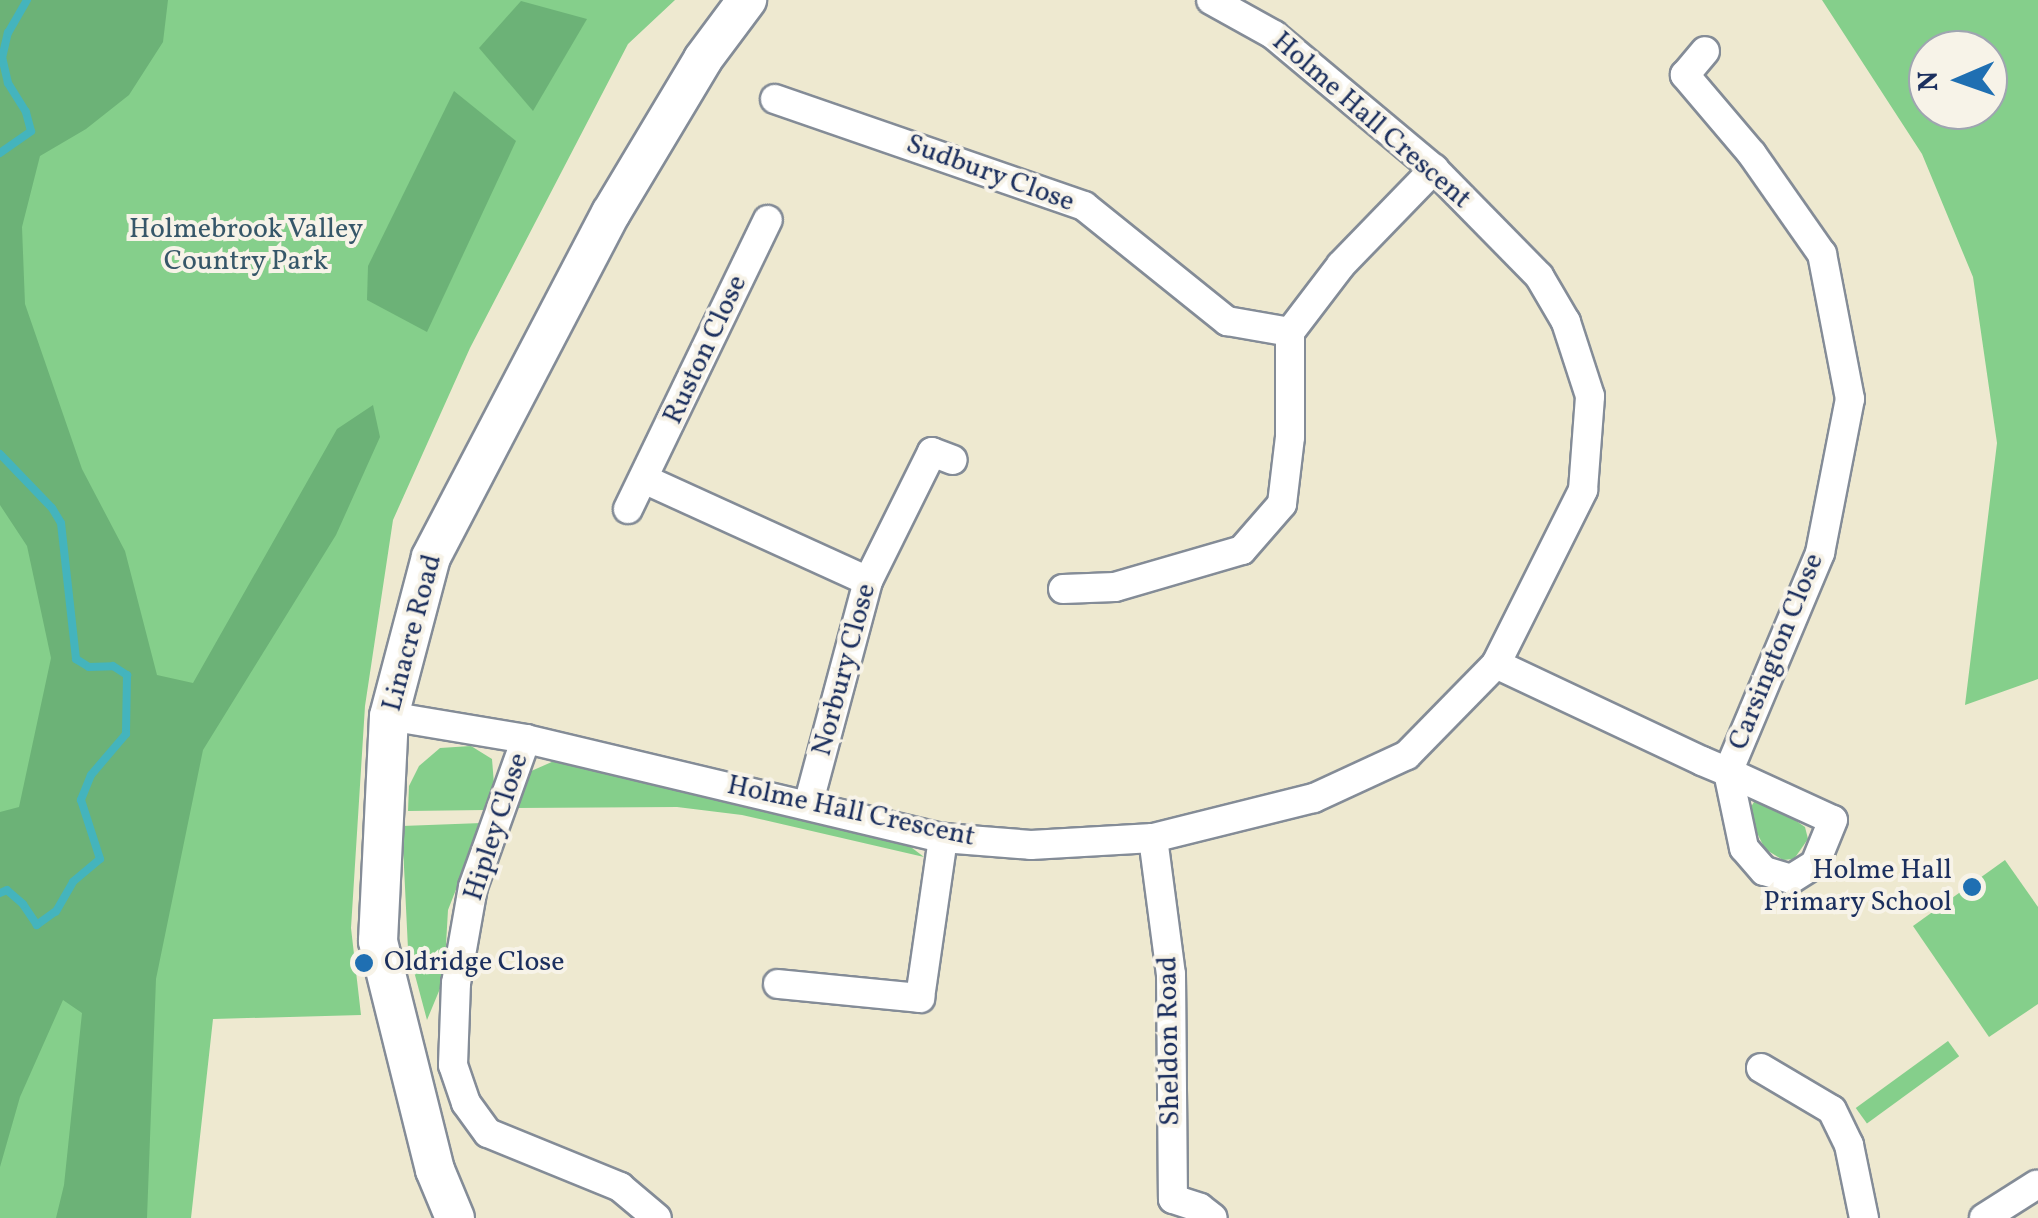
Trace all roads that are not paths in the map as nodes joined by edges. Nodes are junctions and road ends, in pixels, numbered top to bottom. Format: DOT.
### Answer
graph roads {
  1 [pos="747,0"];
  2 [pos="1211,0"];
  3 [pos="1706,51"];
  4 [pos="775,99"];
  5 [pos="1434,169"];
  6 [pos="768,220"];
  7 [pos="1290,332"];
  8 [pos="953,460"];
  9 [pos="644,479"];
  10 [pos="628,509"];
  11 [pos="868,580"];
  12 [pos="1063,589"];
  13 [pos="1496,664"];
  14 [pos="389,716"];
  15 [pos="526,739"];
  16 [pos="808,805"];
  17 [pos="943,838"];
  18 [pos="1153,838"];
  19 [pos="778,984"];
  20 [pos="1761,1068"];
  21 [pos="2036,1185"];
  22 [pos="455,1218"];
  23 [pos="657,1218"];
  24 [pos="1213,1218"];
  25 [pos="1864,1218"];
  26 [pos="1984,1218"];
  1 -- 14 [label="street, Linacre Road"];
  2 -- 5 [label="street, Holme Hall Crescent"];
  3 -- 13 [label="street, Carsington Close"];
  4 -- 7 [label="street, Sudbury Close"];
  5 -- 7 [label="street"];
  5 -- 13 [label="street, Holme Hall Crescent"];
  6 -- 9 [label="street, Ruston Close"];
  7 -- 12 [label="street"];
  8 -- 11 [label="street, Norbury Close"];
  9 -- 10 [label="street, Ruston Close"];
  9 -- 11 [label="street"];
  11 -- 16 [label="street, Norbury Close"];
  13 -- 18 [label="street, Holme Hall Crescent"];
  14 -- 15 [label="street, Holme Hall Crescent"];
  14 -- 22 [label="street, Linacre Road"];
  15 -- 16 [label="street, Holme Hall Crescent"];
  15 -- 23 [label="street, Hipley Close"];
  16 -- 17 [label="street, Holme Hall Crescent"];
  17 -- 18 [label="street, Holme Hall Crescent"];
  17 -- 19 [label="street"];
  18 -- 24 [label="street, Sheldon Road"];
  20 -- 25 [label="street"];
  21 -- 26 [label="street"];
}
